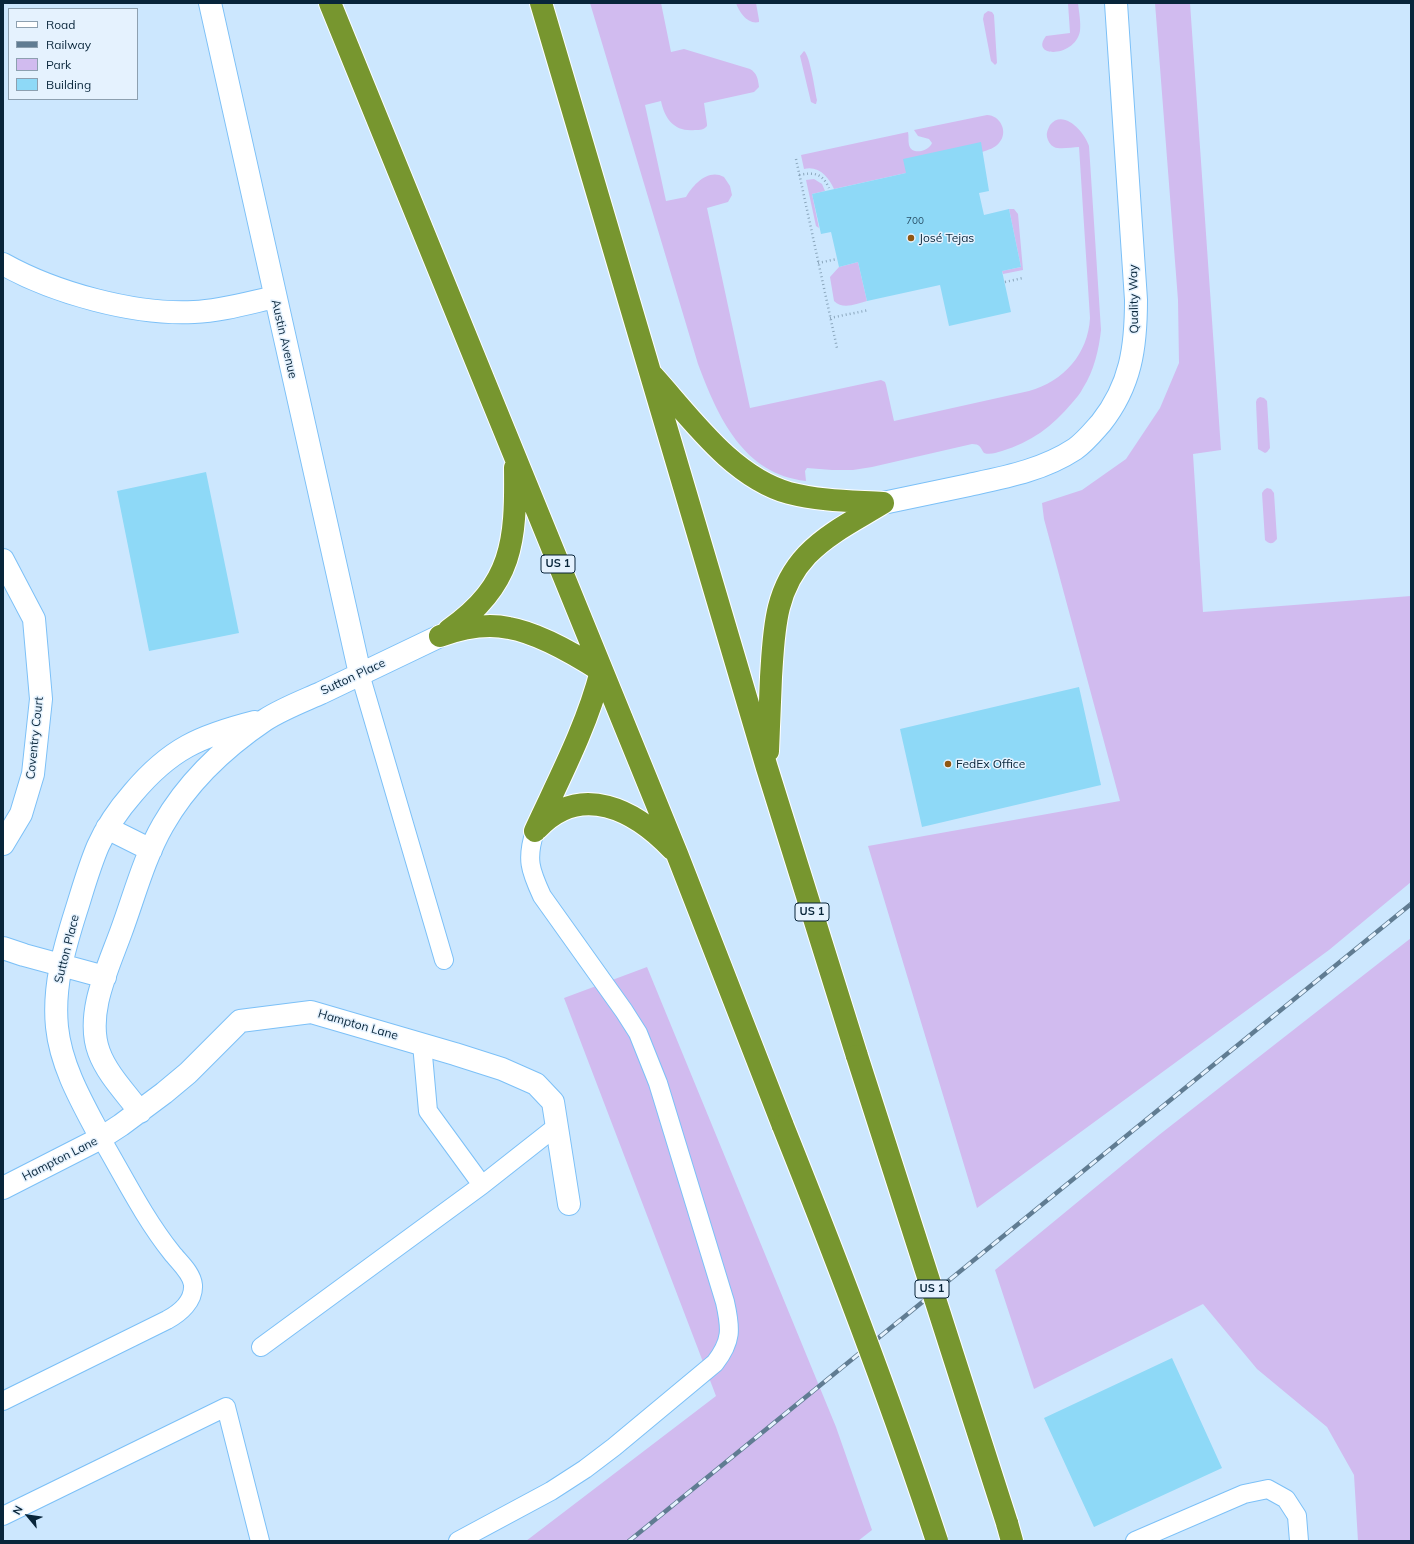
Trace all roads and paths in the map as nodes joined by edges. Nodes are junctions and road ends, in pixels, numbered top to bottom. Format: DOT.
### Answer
graph roads {
  1 [pos="210,3"];
  2 [pos="330,3"];
  3 [pos="541,3"];
  4 [pos="1116,3"];
  5 [pos="796,158"];
  6 [pos="799,175"];
  7 [pos="828,188"];
  8 [pos="837,259"];
  9 [pos="818,263"];
  10 [pos="3,264"];
  11 [pos="1023,278"];
  12 [pos="1005,282"];
  13 [pos="275,297"];
  14 [pos="869,310"];
  15 [pos="830,318"];
  16 [pos="837,348"];
  17 [pos="649,372"];
  18 [pos="515,457"];
  19 [pos="883,503"];
  20 [pos="3,560"];
  21 [pos="440,636"];
  22 [pos="601,671"];
  23 [pos="360,674"];
  24 [pos="266,719"];
  25 [pos="767,768"];
  26 [pos="107,828"];
  27 [pos="536,831"];
  28 [pos="3,844"];
  29 [pos="151,850"];
  30 [pos="677,854"];
  31 [pos="3,948"];
  32 [pos="444,960"];
  33 [pos="61,965"];
  34 [pos="106,977"];
  35 [pos="422,1044"];
  36 [pos="140,1112"];
  37 [pos="557,1126"];
  38 [pos="101,1138"];
  39 [pos="482,1185"];
  40 [pos="3,1188"];
  41 [pos="569,1204"];
  42 [pos="261,1347"];
  43 [pos="3,1401"];
  44 [pos="3,1516"];
  45 [pos="1009,1532"];
  46 [pos="260,1541"];
  47 [pos="458,1541"];
  48 [pos="937,1541"];
  49 [pos="1135,1541"];
  50 [pos="1299,1541"];
  1 -- 13 [label="street, Austin Avenue"];
  2 -- 18 [label="highway, US 1"];
  3 -- 17 [label="highway, US 1"];
  4 -- 19 [label="street, Quality Way"];
  5 -- 6 [label="path"];
  6 -- 7 [label="path"];
  6 -- 9 [label="path"];
  8 -- 9 [label="path"];
  9 -- 15 [label="path"];
  10 -- 13 [label="street"];
  11 -- 12 [label="path"];
  13 -- 23 [label="street, Austin Avenue"];
  14 -- 15 [label="path"];
  15 -- 16 [label="path"];
  17 -- 19 [label="highway"];
  17 -- 25 [label="highway, US 1"];
  18 -- 21 [label="highway"];
  18 -- 22 [label="highway, US 1"];
  19 -- 25 [label="highway"];
  20 -- 28 [label="street, Coventry Court"];
  21 -- 22 [label="highway"];
  21 -- 23 [label="street, Sutton Place"];
  22 -- 27 [label="highway"];
  22 -- 30 [label="highway, US 1"];
  23 -- 24 [label="street, Sutton Place"];
  23 -- 32 [label="lane"];
  24 -- 26 [label="street, Sutton Place"];
  24 -- 29 [label="street, Sutton Place"];
  25 -- 45 [label="highway, US 1, bridge"];
  26 -- 29 [label="street"];
  26 -- 33 [label="street, Sutton Place"];
  27 -- 30 [label="highway"];
  27 -- 47 [label="lane"];
  29 -- 34 [label="street, Sutton Place"];
  30 -- 48 [label="highway, US 1, bridge"];
  31 -- 33 [label="street"];
  33 -- 34 [label="street"];
  33 -- 38 [label="street, Sutton Place"];
  34 -- 36 [label="street, Sutton Place"];
  35 -- 36 [label="street, Hampton Lane"];
  35 -- 37 [label="street, Hampton Lane"];
  35 -- 39 [label="lane"];
  36 -- 38 [label="street, Hampton Lane"];
  37 -- 39 [label="lane"];
  37 -- 41 [label="street, Hampton Lane"];
  38 -- 40 [label="street, Hampton Lane"];
  38 -- 43 [label="lane"];
  39 -- 42 [label="lane"];
  44 -- 46 [label="lane"];
  49 -- 50 [label="lane"];
}
